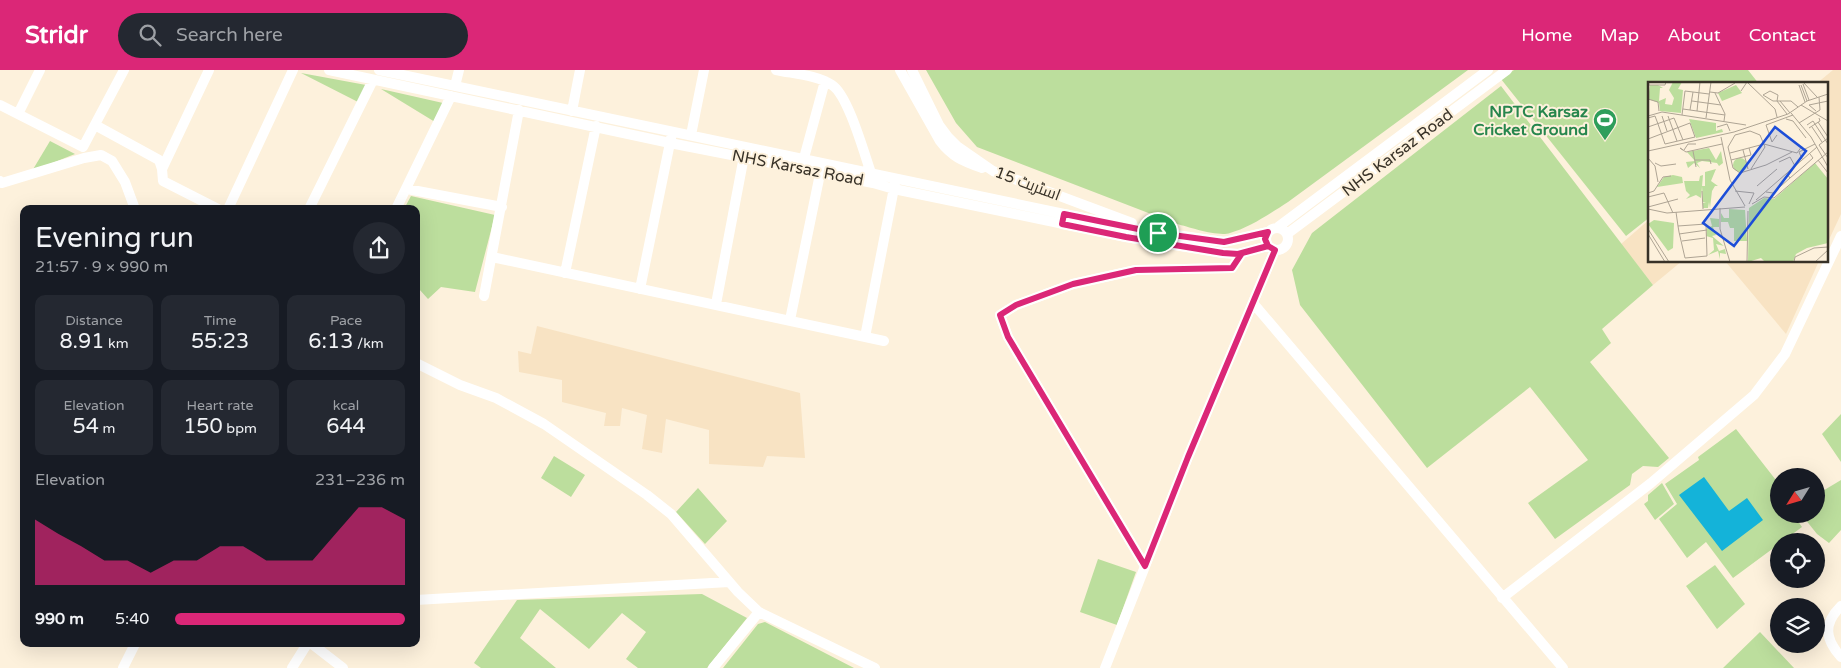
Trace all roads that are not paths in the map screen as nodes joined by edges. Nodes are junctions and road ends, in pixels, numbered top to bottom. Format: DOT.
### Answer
graph roads {
  1 [pos="40,70"];
  2 [pos="124,70"];
  3 [pos="209,70"];
  4 [pos="293,70"];
  5 [pos="329,70"];
  6 [pos="379,70"];
  7 [pos="459,70"];
  8 [pos="580,70"];
  9 [pos="704,70"];
  10 [pos="776,70"];
  11 [pos="900,70"];
  12 [pos="912,70"];
  13 [pos="1488,70"];
  14 [pos="1507,70"];
  15 [pos="374,80"];
  16 [pos="825,81"];
  17 [pos="450,91"];
  18 [pos="489,99"];
  19 [pos="0,105"];
  20 [pos="520,110"];
  21 [pos="572,111"];
  22 [pos="18,114"];
  23 [pos="583,118"];
  24 [pos="96,125"];
  25 [pos="596,126"];
  26 [pos="672,131"];
  27 [pos="691,135"];
  28 [pos="670,143"];
  29 [pos="745,152"];
  30 [pos="809,160"];
  31 [pos="162,169"];
  32 [pos="992,171"];
  33 [pos="816,173"];
  34 [pos="871,173"];
  35 [pos="0,181"];
  36 [pos="895,183"];
  37 [pos="406,189"];
  38 [pos="133,205"];
  39 [pos="210,205"];
  40 [pos="230,205"];
  41 [pos="311,205"];
  42 [pos="398,205"];
  43 [pos="502,207"];
  44 [pos="1063,219"];
  45 [pos="1278,227"];
  46 [pos="1268,232"];
  47 [pos="1158,233"];
  48 [pos="1287,234"];
  49 [pos="1841,236"];
  50 [pos="1272,248"];
  51 [pos="1242,253"];
  52 [pos="492,257"];
  53 [pos="565,273"];
  54 [pos="640,289"];
  55 [pos="484,296"];
  56 [pos="1253,303"];
  57 [pos="716,304"];
  58 [pos="790,320"];
  59 [pos="865,337"];
  60 [pos="884,341"];
  61 [pos="420,365"];
  62 [pos="1145,566"];
  63 [pos="730,582"];
  64 [pos="1502,598"];
  65 [pos="420,600"];
  66 [pos="1841,606"];
  67 [pos="759,612"];
  68 [pos="133,647"];
  69 [pos="305,647"];
  70 [pos="316,647"];
  71 [pos="1841,657"];
  72 [pos="122,668"];
  73 [pos="292,668"];
  74 [pos="343,668"];
  75 [pos="713,668"];
  76 [pos="875,668"];
  77 [pos="1105,668"];
  78 [pos="1563,668"];
  1 -- 22 [label="street"];
  2 -- 24 [label="street"];
  3 -- 31 [label="street"];
  4 -- 40 [label="street"];
  5 -- 15 [label="street, NHS Karsaz Road"];
  6 -- 17 [label="street, NHS Karsaz Road"];
  7 -- 17 [label="street"];
  8 -- 21 [label="street"];
  9 -- 27 [label="street"];
  10 -- 16 [label="street"];
  11 -- 32 [label="street"];
  12 -- 32 [label="street, اسٹریٹ 15"];
  13 -- 45 [label="street, NHS Karsaz Road"];
  14 -- 48 [label="street, NHS Karsaz Road"];
  15 -- 17 [label="street, NHS Karsaz Road"];
  15 -- 41 [label="street"];
  16 -- 30 [label="street"];
  16 -- 34 [label="street"];
  17 -- 18 [label="street, NHS Karsaz Road"];
  17 -- 37 [label="street"];
  18 -- 20 [label="street, NHS Karsaz Road"];
  18 -- 21 [label="street, NHS Karsaz Road"];
  19 -- 22 [label="street"];
  20 -- 23 [label="street, NHS Karsaz Road"];
  20 -- 43 [label="street"];
  21 -- 23 [label="street, NHS Karsaz Road"];
  22 -- 24 [label="street"];
  23 -- 25 [label="street, NHS Karsaz Road"];
  23 -- 26 [label="street, NHS Karsaz Road"];
  24 -- 31 [label="street"];
  25 -- 28 [label="street, NHS Karsaz Road"];
  25 -- 53 [label="street"];
  26 -- 27 [label="street, NHS Karsaz Road"];
  26 -- 28 [label="street"];
  27 -- 29 [label="street, NHS Karsaz Road"];
  28 -- 29 [label="street, NHS Karsaz Road"];
  28 -- 54 [label="street"];
  29 -- 30 [label="street, NHS Karsaz Road"];
  29 -- 33 [label="street, NHS Karsaz Road"];
  29 -- 57 [label="street"];
  30 -- 33 [label="street"];
  30 -- 34 [label="street, NHS Karsaz Road"];
  31 -- 39 [label="street"];
  32 -- 47 [label="street, اسٹریٹ 15"];
  33 -- 36 [label="street, NHS Karsaz Road"];
  33 -- 58 [label="street"];
  34 -- 36 [label="street, NHS Karsaz Road"];
  35 -- 38 [label="street"];
  36 -- 44 [label="street, NHS Karsaz Road"];
  36 -- 59 [label="street"];
  37 -- 42 [label="street"];
  37 -- 43 [label="street"];
  43 -- 52 [label="street"];
  44 -- 47 [label="street, NHS Karsaz Road"];
  44 -- 51 [label="street, NHS Karsaz Road"];
  45 -- 46 [label="street"];
  45 -- 48 [label="street"];
  46 -- 47 [label="street, NHS Karsaz Road"];
  46 -- 50 [label="street"];
  48 -- 50 [label="street"];
  49 -- 64 [label="street"];
  50 -- 51 [label="street, NHS Karsaz Road"];
  50 -- 56 [label="street"];
  51 -- 62 [label="street"];
  52 -- 53 [label="street"];
  52 -- 55 [label="street"];
  53 -- 54 [label="street"];
  54 -- 57 [label="street"];
  56 -- 62 [label="street"];
  56 -- 64 [label="street"];
  57 -- 58 [label="street"];
  58 -- 59 [label="street"];
  59 -- 60 [label="street"];
  61 -- 63 [label="street"];
  62 -- 77 [label="street"];
  63 -- 65 [label="street"];
  63 -- 67 [label="street"];
  64 -- 78 [label="street"];
  66 -- 71 [label="street"];
  67 -- 75 [label="street"];
  67 -- 76 [label="street"];
  68 -- 72 [label="street"];
  69 -- 73 [label="street"];
  70 -- 74 [label="street"];
}
